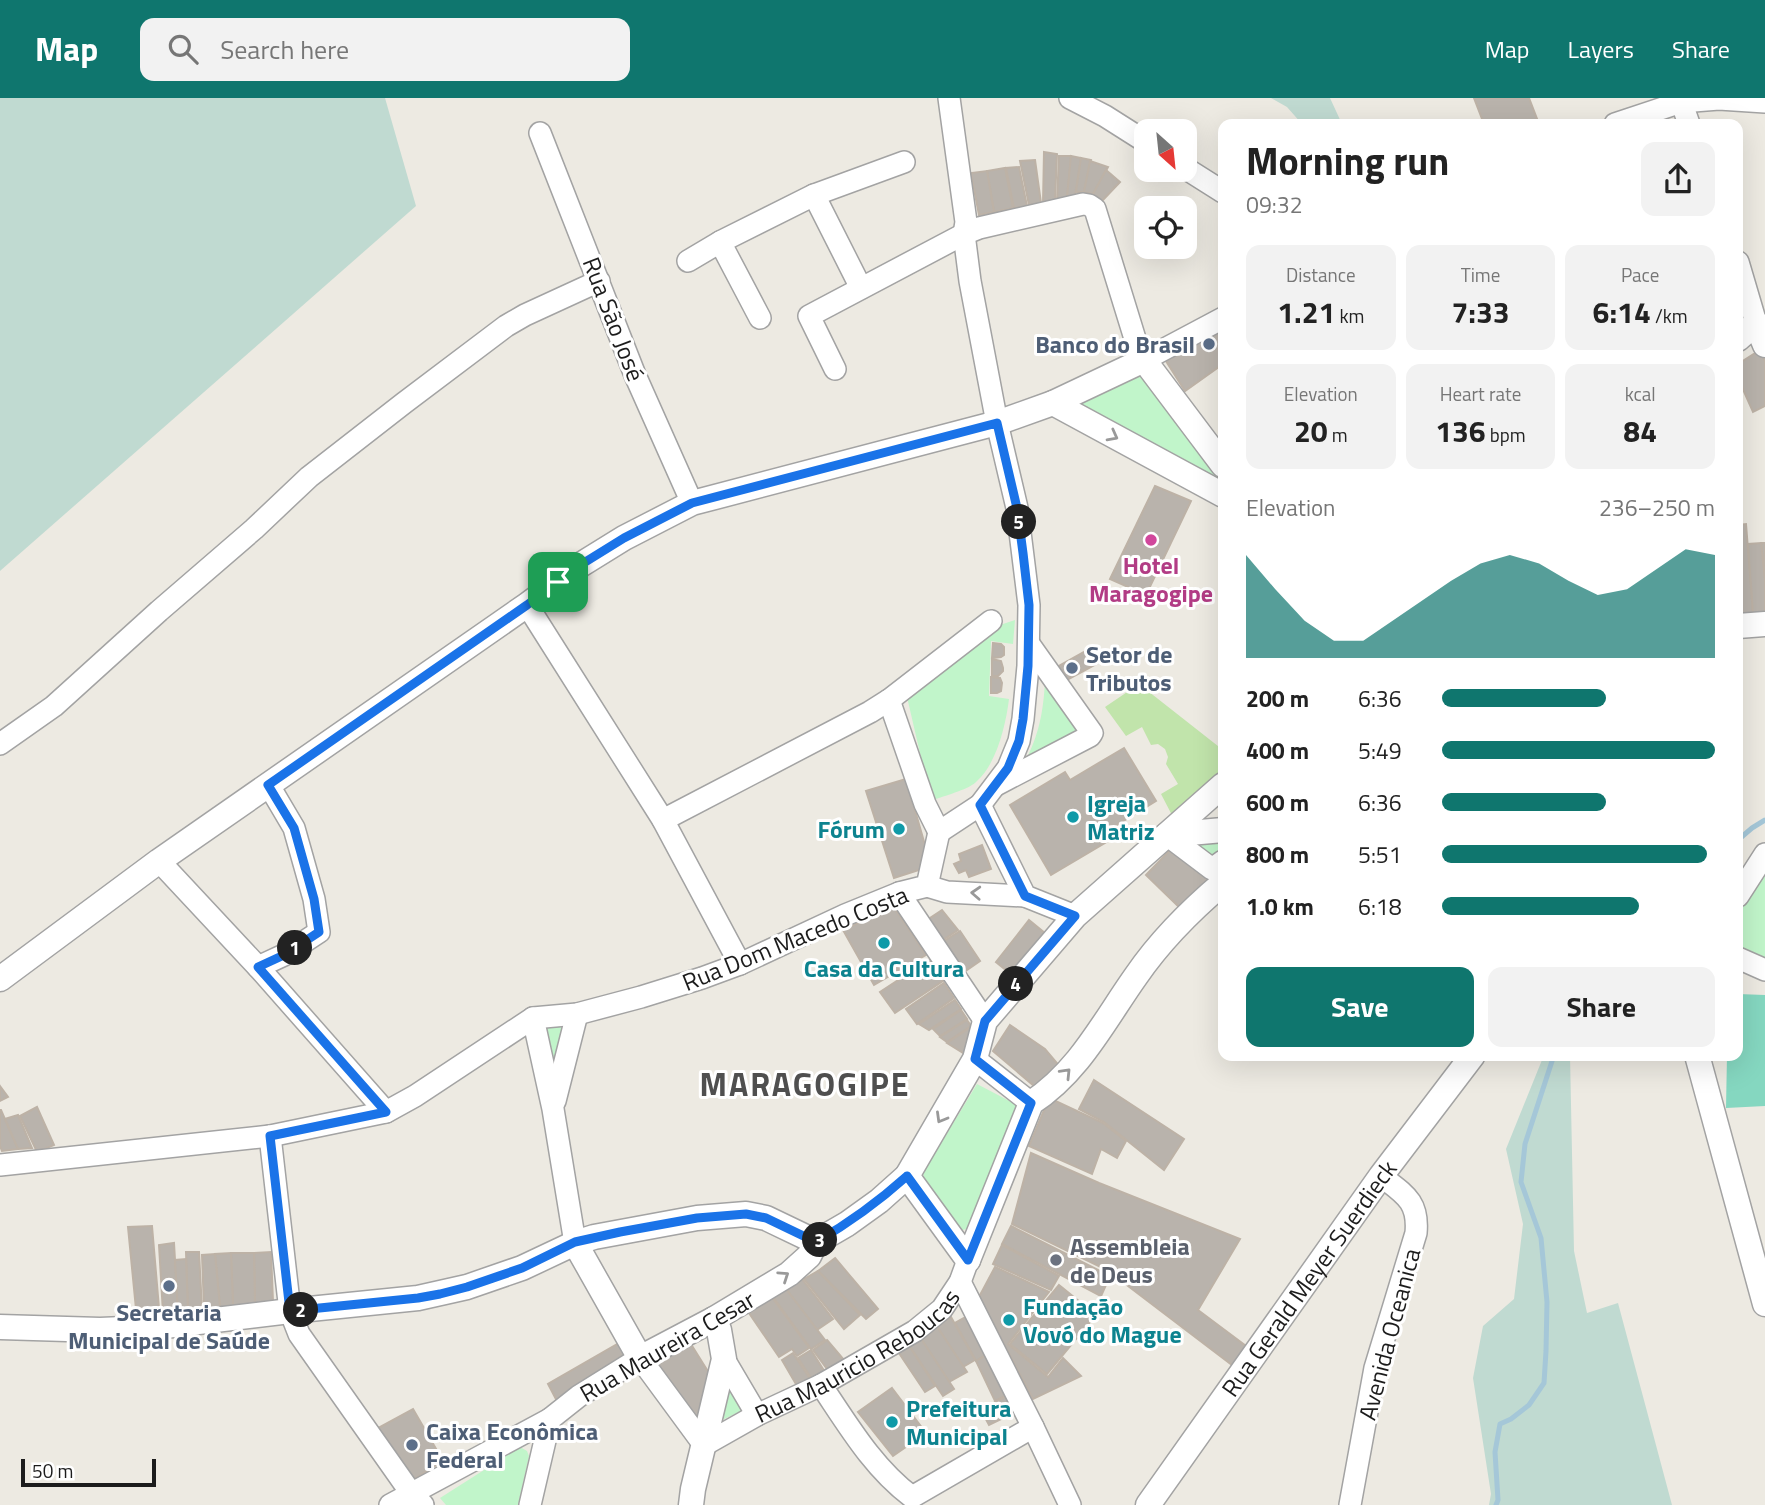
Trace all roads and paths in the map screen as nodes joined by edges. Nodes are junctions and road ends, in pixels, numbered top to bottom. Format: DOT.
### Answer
graph roads {
  1 [pos="949,98"];
  2 [pos="1070,98"];
  3 [pos="1680,100"];
  4 [pos="1765,102"];
  5 [pos="1629,119"];
  6 [pos="1687,119"];
  7 [pos="540,133"];
  8 [pos="1134,134"];
  9 [pos="904,162"];
  10 [pos="1197,176"];
  11 [pos="1218,189"];
  12 [pos="814,195"];
  13 [pos="964,234"];
  14 [pos="720,242"];
  15 [pos="688,261"];
  16 [pos="599,281"];
  17 [pos="1743,287"];
  18 [pos="861,288"];
  19 [pos="760,318"];
  20 [pos="1218,321"];
  21 [pos="1753,336"];
  22 [pos="1144,360"];
  23 [pos="835,369"];
  24 [pos="1053,403"];
  25 [pos="997,423"];
  26 [pos="1218,458"];
  27 [pos="1218,492"];
  28 [pos="692,503"];
  29 [pos="527,605"];
  30 [pos="991,621"];
  31 [pos="1765,624"];
  32 [pos="1743,626"];
  33 [pos="1029,644"];
  34 [pos="888,700"];
  35 [pos="0,744"];
  36 [pos="268,785"];
  37 [pos="994,786"];
  38 [pos="1218,789"];
  39 [pos="980,805"];
  40 [pos="663,820"];
  41 [pos="1218,830"];
  42 [pos="939,832"];
  43 [pos="1167,835"];
  44 [pos="1765,854"];
  45 [pos="159,861"];
  46 [pos="1218,865"];
  47 [pos="927,886"];
  48 [pos="1218,887"];
  49 [pos="1743,888"];
  50 [pos="899,893"];
  51 [pos="1025,896"];
  52 [pos="1075,916"];
  53 [pos="1743,960"];
  54 [pos="740,964"];
  55 [pos="258,967"];
  56 [pos="1765,970"];
  57 [pos="0,979"];
  58 [pos="577,1014"];
  59 [pos="533,1018"];
  60 [pos="985,1021"];
  61 [pos="975,1059"];
  62 [pos="1468,1061"];
  63 [pos="1700,1061"];
  64 [pos="1031,1103"];
  65 [pos="554,1110"];
  66 [pos="386,1112"];
  67 [pos="270,1136"];
  68 [pos="0,1165"];
  69 [pos="907,1176"];
  70 [pos="1381,1176"];
  71 [pos="575,1242"];
  72 [pos="816,1242"];
  73 [pos="964,1271"];
  74 [pos="1765,1301"];
  75 [pos="290,1311"];
  76 [pos="714,1319"];
  77 [pos="0,1327"];
  78 [pos="640,1357"];
  79 [pos="724,1359"];
  80 [pos="821,1385"];
  81 [pos="757,1415"];
  82 [pos="551,1419"];
  83 [pos="1033,1427"];
  84 [pos="704,1445"];
  85 [pos="417,1499"];
  86 [pos="390,1505"];
  87 [pos="530,1505"];
  88 [pos="691,1505"];
  89 [pos="1070,1505"];
  90 [pos="1148,1505"];
  91 [pos="1350,1505"];
  1 -- 13 [label="street"];
  2 -- 8 [label="street"];
  3 -- 4 [label="street"];
  3 -- 5 [label="street"];
  3 -- 6 [label="street"];
  7 -- 16 [label="street, Rua São José"];
  9 -- 12 [label="street"];
  10 -- 11 [label="street"];
  12 -- 14 [label="street"];
  12 -- 18 [label="street"];
  13 -- 18 [label="street"];
  13 -- 22 [label="street"];
  13 -- 25 [label="street"];
  14 -- 15 [label="street"];
  14 -- 19 [label="street"];
  16 -- 28 [label="street, Rua São José"];
  16 -- 35 [label="street"];
  17 -- 21 [label="street"];
  18 -- 23 [label="street"];
  20 -- 22 [label="street"];
  22 -- 24 [label="street"];
  22 -- 26 [label="street"];
  24 -- 25 [label="street"];
  24 -- 27 [label="street, one-way"];
  25 -- 28 [label="street"];
  25 -- 33 [label="street"];
  28 -- 29 [label="street"];
  29 -- 36 [label="street"];
  29 -- 40 [label="street"];
  30 -- 34 [label="street"];
  31 -- 32 [label="street"];
  33 -- 37 [label="street"];
  33 -- 37 [label="street"];
  34 -- 40 [label="street"];
  34 -- 42 [label="street"];
  36 -- 45 [label="street"];
  36 -- 55 [label="street"];
  37 -- 39 [label="street"];
  38 -- 43 [label="street"];
  39 -- 42 [label="street"];
  39 -- 51 [label="street"];
  40 -- 54 [label="street"];
  41 -- 43 [label="street"];
  42 -- 47 [label="street, Rua Dom Macedo Costa"];
  43 -- 46 [label="street"];
  43 -- 52 [label="street"];
  44 -- 49 [label="street"];
  45 -- 55 [label="street"];
  45 -- 57 [label="street"];
  47 -- 50 [label="street, Rua Dom Macedo Costa"];
  51 -- 47 [label="street, one-way"];
  64 -- 48 [label="street, Rua Mauricio Reboucas, one-way"];
  50 -- 54 [label="street, Rua Dom Macedo Costa"];
  50 -- 60 [label="street"];
  51 -- 52 [label="street"];
  52 -- 60 [label="street"];
  53 -- 56 [label="street"];
  54 -- 58 [label="street, Rua Dom Macedo Costa"];
  55 -- 66 [label="street"];
  58 -- 59 [label="street, Rua Dom Macedo Costa"];
  58 -- 65 [label="street"];
  59 -- 65 [label="street"];
  59 -- 66 [label="street, Rua Dom Macedo Costa"];
  60 -- 61 [label="street"];
  61 -- 64 [label="street"];
  61 -- 69 [label="street, one-way"];
  62 -- 70 [label="street, Rua Gerald Meyer Suerdieck"];
  63 -- 74 [label="street"];
  64 -- 73 [label="street, Rua Mauricio Reboucas"];
  65 -- 71 [label="street"];
  66 -- 67 [label="street, Rua Dom Macedo Costa"];
  67 -- 68 [label="street, Rua Dom Macedo Costa"];
  67 -- 75 [label="street"];
  69 -- 72 [label="street"];
  69 -- 73 [label="street"];
  70 -- 90 [label="street, Rua Gerald Meyer Suerdieck"];
  70 -- 91 [label="street, Avenida Oceanica"];
  71 -- 72 [label="street"];
  71 -- 75 [label="street"];
  71 -- 78 [label="street"];
  76 -- 72 [label="street, Rua Maureira Cesar, one-way"];
  73 -- 80 [label="street, Rua Mauricio Reboucas"];
  73 -- 83 [label="street"];
  75 -- 77 [label="street"];
  75 -- 85 [label="street"];
  76 -- 78 [label="street, Rua Maureira Cesar"];
  76 -- 79 [label="street"];
  78 -- 82 [label="street, Rua Maureira Cesar"];
  78 -- 84 [label="street"];
  79 -- 81 [label="street"];
  79 -- 84 [label="street"];
  80 -- 81 [label="street, Rua Mauricio Reboucas"];
  80 -- 83 [label="street"];
  81 -- 84 [label="street, Rua Mauricio Reboucas"];
  82 -- 85 [label="street, Rua Maureira Cesar"];
  82 -- 87 [label="street"];
  83 -- 89 [label="street"];
  84 -- 88 [label="street"];
  85 -- 86 [label="street, Rua Maureira Cesar"];
}
